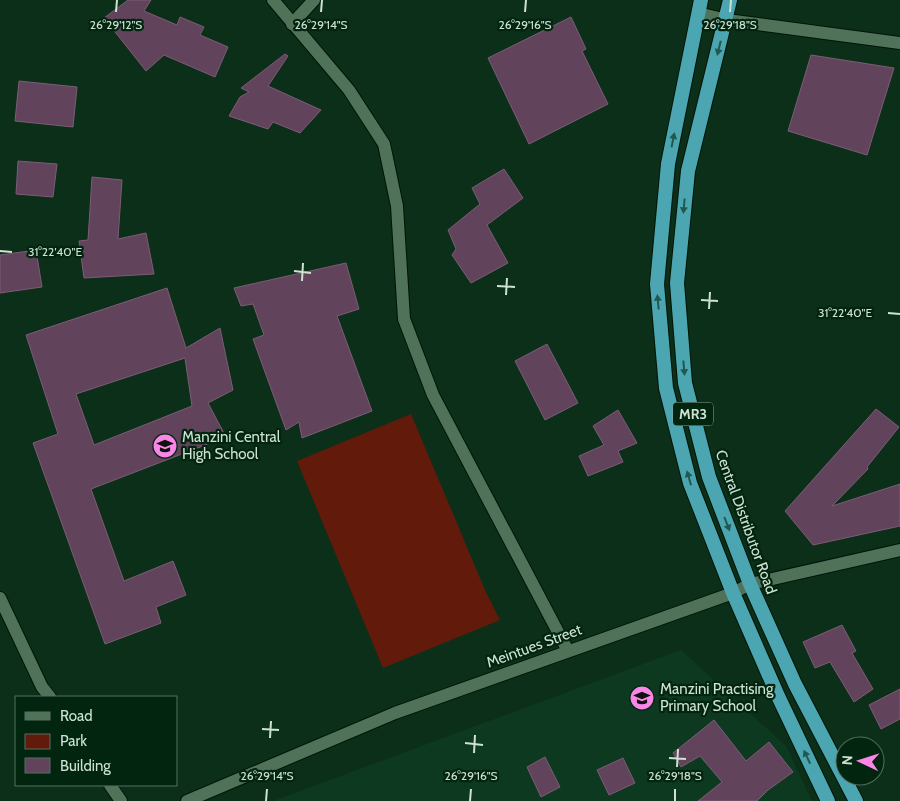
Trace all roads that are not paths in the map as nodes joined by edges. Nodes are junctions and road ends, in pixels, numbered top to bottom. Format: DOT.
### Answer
graph roads {
  1 [pos="273,0"];
  2 [pos="314,0"];
  3 [pos="730,0"];
  4 [pos="700,6"];
  5 [pos="726,20"];
  6 [pos="292,24"];
  7 [pos="900,43"];
  8 [pos="900,550"];
  9 [pos="750,584"];
  10 [pos="733,593"];
  11 [pos="0,598"];
  12 [pos="568,652"];
  13 [pos="49,696"];
  14 [pos="111,786"];
  15 [pos="121,801"];
  16 [pos="187,801"];
  17 [pos="828,801"];
  18 [pos="856,801"];
  1 -- 6 [label="street"];
  2 -- 6 [label="street"];
  3 -- 5 [label="highway, Central Distributor Road / MR3"];
  4 -- 5 [label="street"];
  10 -- 4 [label="highway, MR3, one-way"];
  5 -- 7 [label="street"];
  5 -- 9 [label="highway, Central Distributor Road / MR3, one-way"];
  6 -- 12 [label="street"];
  8 -- 9 [label="street, Meintues Street"];
  9 -- 10 [label="street, Meintues Street"];
  9 -- 18 [label="highway, Central Distributor Road / MR3"];
  10 -- 12 [label="street, Meintues Street"];
  17 -- 10 [label="highway, MR3, one-way"];
  11 -- 13 [label="street"];
  12 -- 16 [label="street, Meintues Street"];
  14 -- 15 [label="street"];
}
